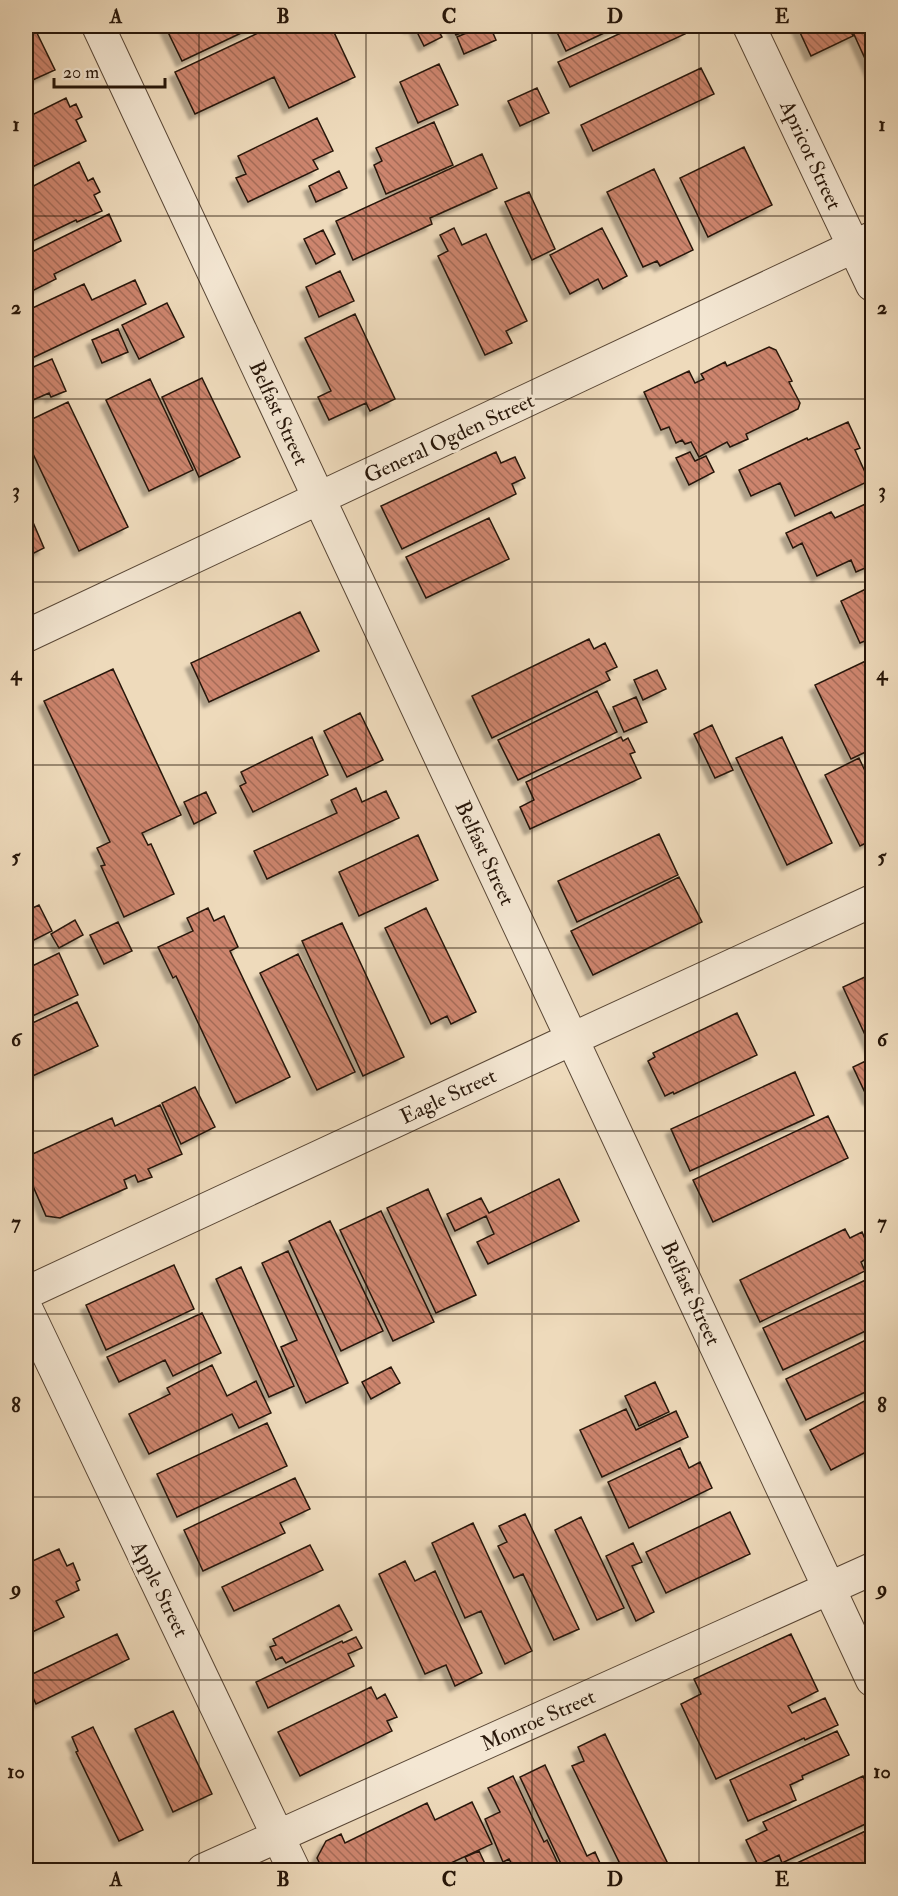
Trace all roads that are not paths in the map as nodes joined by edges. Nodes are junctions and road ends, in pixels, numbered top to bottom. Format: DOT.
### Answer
graph roads {
  1 [pos="98,26"];
  2 [pos="749,26"];
  3 [pos="863,242"];
  4 [pos="873,285"];
  5 [pos="320,499"];
  6 [pos="26,636"];
  7 [pos="873,901"];
  8 [pos="572,1038"];
  9 [pos="26,1293"];
  10 [pos="26,1308"];
  11 [pos="873,1569"];
  12 [pos="830,1589"];
  13 [pos="873,1680"];
  14 [pos="278,1835"];
  15 [pos="203,1870"];
  16 [pos="294,1870"];
  1 -- 5 [label="street, Belfast Street"];
  2 -- 3 [label="street, Apricot Street"];
  3 -- 4 [label="street, Apricot Street"];
  3 -- 5 [label="street, General Ogden Street"];
  5 -- 6 [label="street, General Ogden Street"];
  5 -- 8 [label="street, Belfast Street"];
  7 -- 8 [label="street, Eagle Street"];
  8 -- 9 [label="street, Eagle Street"];
  8 -- 12 [label="street, Belfast Street"];
  10 -- 14 [label="street, Apple Street"];
  11 -- 12 [label="street, Monroe Street"];
  12 -- 13 [label="street, Belfast Street"];
  12 -- 14 [label="street, Monroe Street"];
  14 -- 15 [label="street, Monroe Street"];
  14 -- 16 [label="street, Apple Street"];
}
